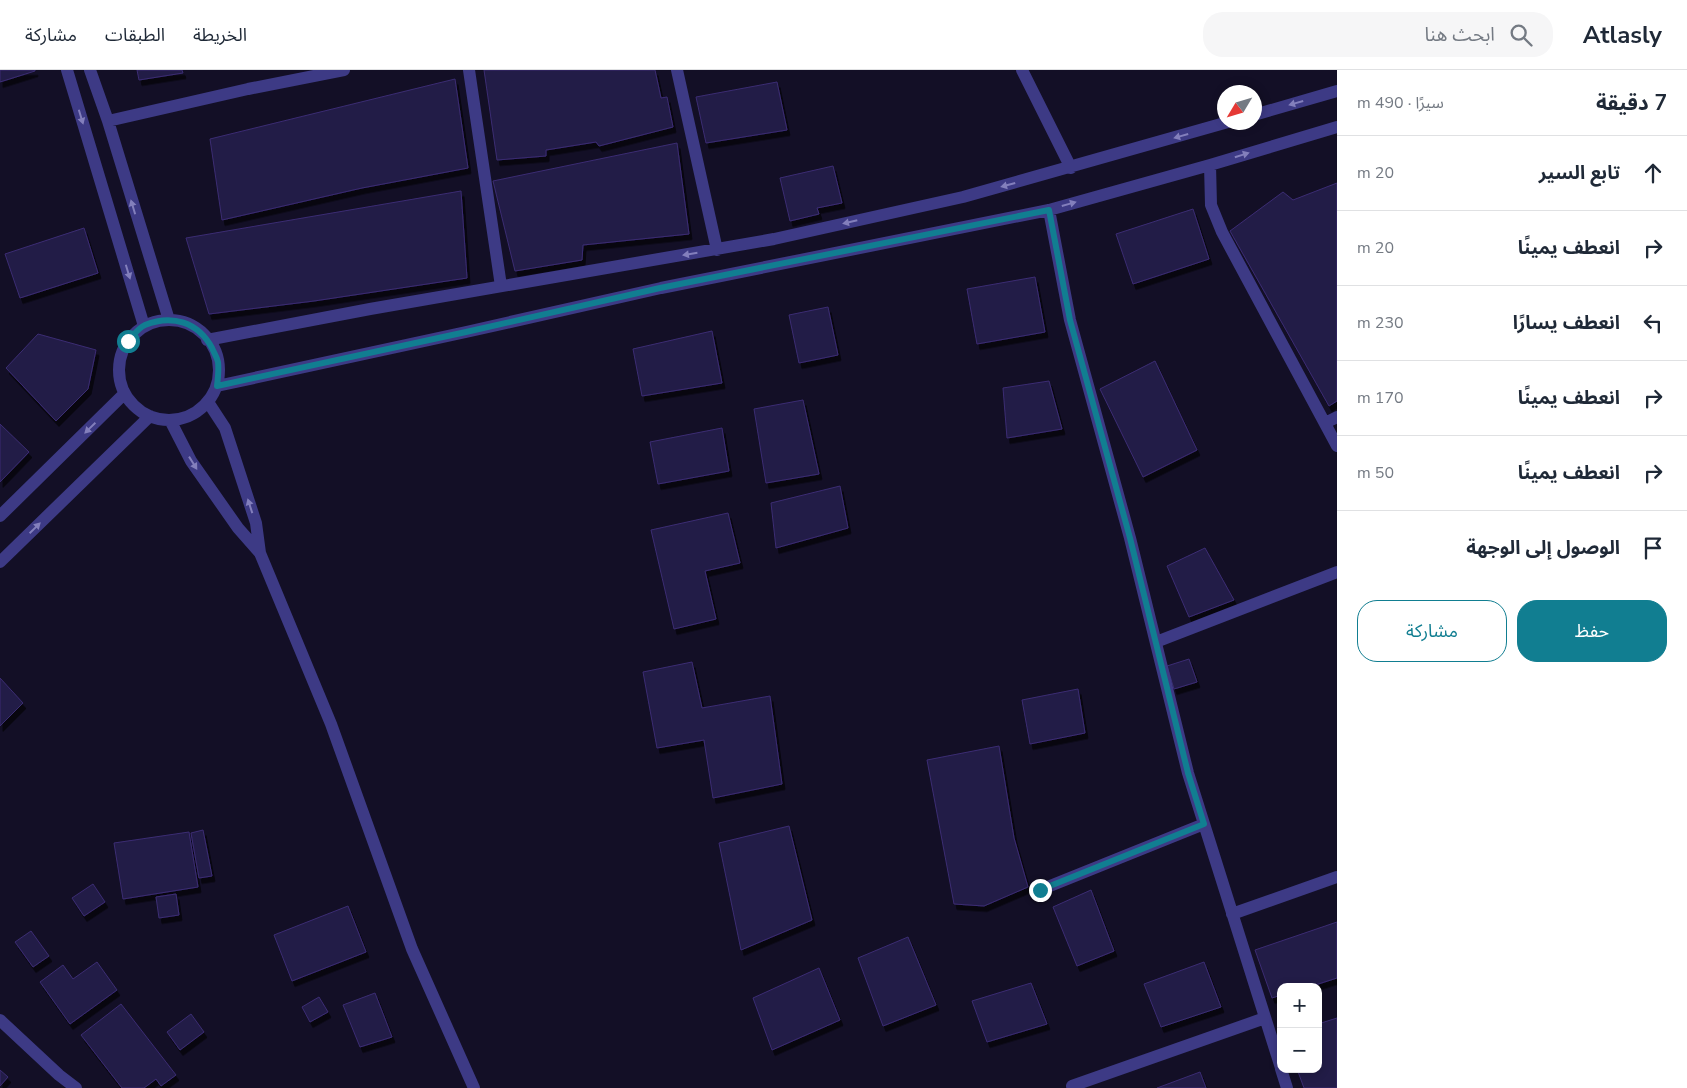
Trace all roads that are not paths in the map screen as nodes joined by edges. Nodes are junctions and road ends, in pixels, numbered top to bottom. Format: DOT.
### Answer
graph roads {
  1 [pos="67,70"];
  2 [pos="90,70"];
  3 [pos="344,70"];
  4 [pos="469,70"];
  5 [pos="676,70"];
  6 [pos="1022,70"];
  7 [pos="1337,91"];
  8 [pos="1262,113"];
  9 [pos="108,121"];
  10 [pos="1217,125"];
  11 [pos="1337,127"];
  12 [pos="1210,165"];
  13 [pos="1071,168"];
  14 [pos="1049,210"];
  15 [pos="717,250"];
  16 [pos="501,286"];
  17 [pos="169,320"];
  18 [pos="144,326"];
  19 [pos="207,340"];
  20 [pos="217,386"];
  21 [pos="124,394"];
  22 [pos="208,402"];
  23 [pos="150,416"];
  24 [pos="1337,416"];
  25 [pos="170,420"];
  26 [pos="1325,423"];
  27 [pos="1337,446"];
  28 [pos="0,516"];
  29 [pos="260,553"];
  30 [pos="0,562"];
  31 [pos="1337,572"];
  32 [pos="1156,642"];
  33 [pos="1204,824"];
  34 [pos="1337,877"];
  35 [pos="1040,890"];
  36 [pos="1232,914"];
  37 [pos="1265,1018"];
  38 [pos="0,1020"];
  39 [pos="1277,1056"];
  40 [pos="1282,1073"];
  41 [pos="1072,1086"];
  42 [pos="76,1088"];
  43 [pos="474,1088"];
  44 [pos="1287,1088"];
  1 -- 18 [label="street, one-way"];
  2 -- 9 [label="street"];
  3 -- 9 [label="street"];
  4 -- 16 [label="street"];
  5 -- 15 [label="street"];
  6 -- 13 [label="street"];
  7 -- 8 [label="street, one-way"];
  17 -- 9 [label="street, one-way"];
  10 -- 13 [label="street, one-way"];
  12 -- 11 [label="street, one-way"];
  14 -- 12 [label="street, one-way"];
  12 -- 26 [label="street"];
  13 -- 15 [label="street, one-way"];
  14 -- 20 [label="street"];
  14 -- 32 [label="street"];
  15 -- 16 [label="street, one-way"];
  16 -- 19 [label="street"];
  17 -- 18 [label="street"];
  17 -- 19 [label="street"];
  18 -- 21 [label="street"];
  19 -- 20 [label="street"];
  20 -- 22 [label="street"];
  21 -- 23 [label="street"];
  21 -- 28 [label="street, one-way"];
  22 -- 25 [label="street"];
  29 -- 22 [label="street, one-way"];
  23 -- 25 [label="street"];
  30 -- 23 [label="street, one-way"];
  24 -- 26 [label="street"];
  25 -- 29 [label="street, one-way"];
  26 -- 27 [label="street"];
  29 -- 43 [label="street"];
  31 -- 32 [label="street"];
  32 -- 33 [label="street"];
  33 -- 35 [label="street"];
  33 -- 36 [label="street"];
  34 -- 36 [label="street"];
  36 -- 37 [label="street"];
  37 -- 39 [label="street"];
  37 -- 41 [label="street"];
  38 -- 42 [label="street"];
  40 -- 44 [label="street"];
}
